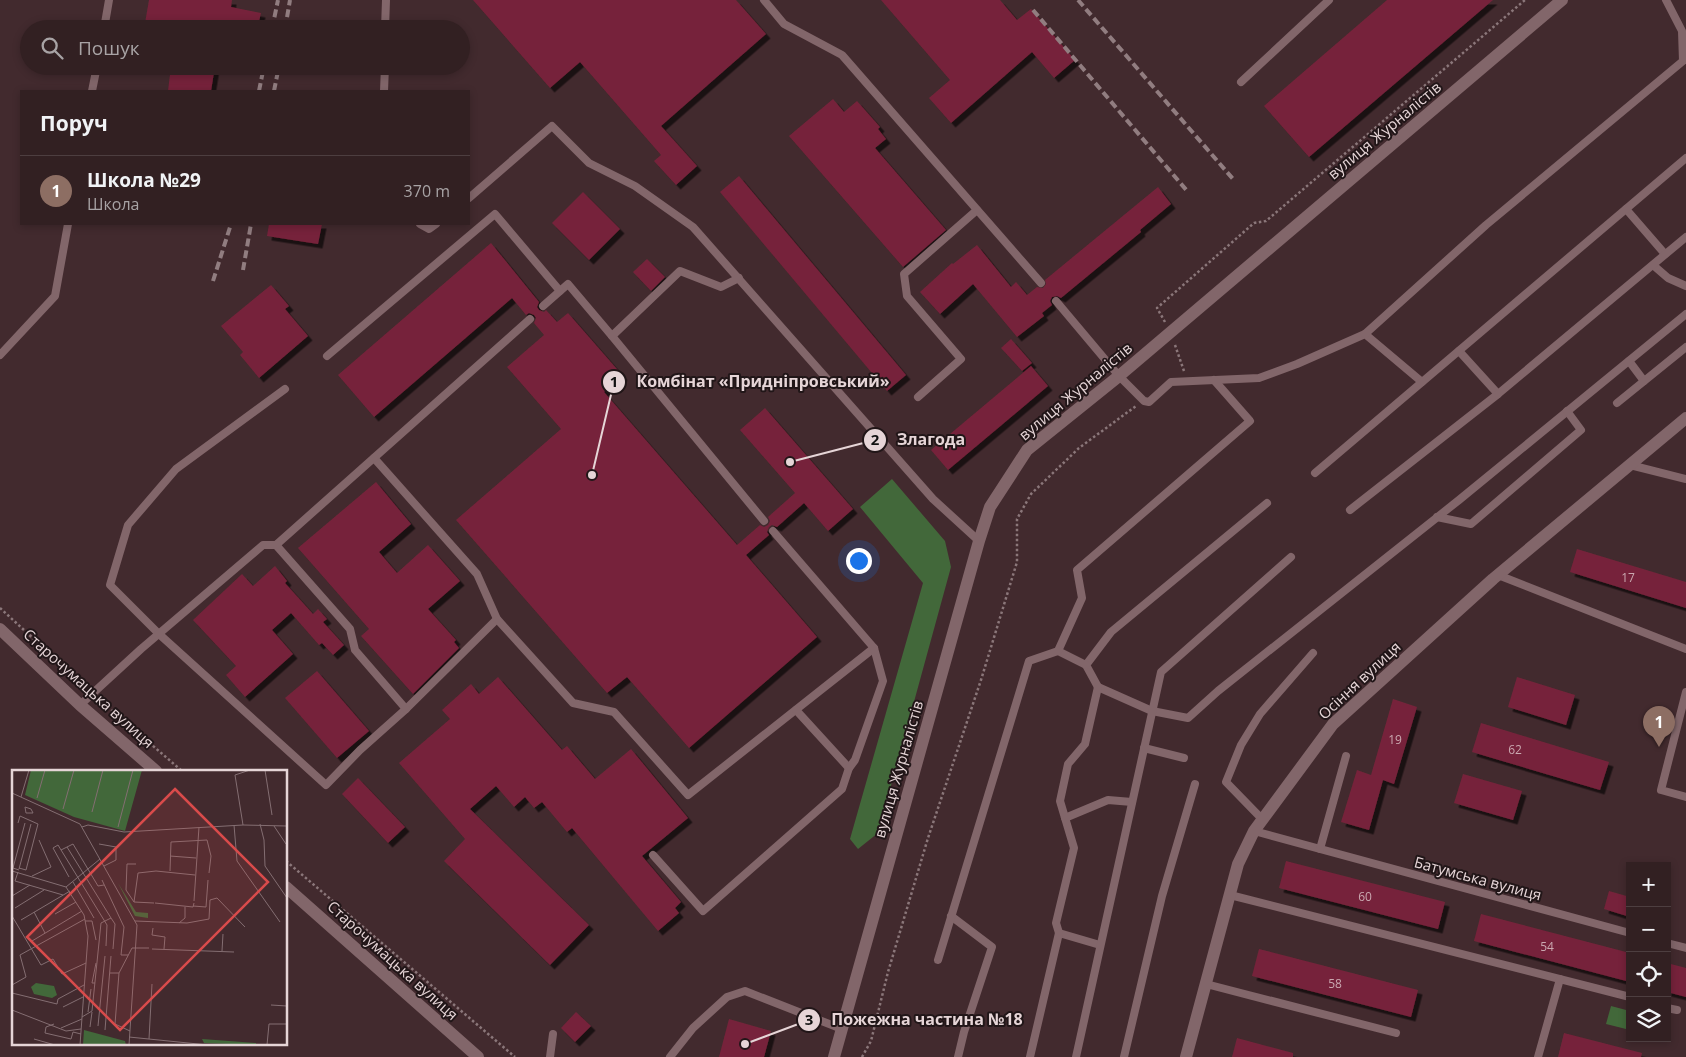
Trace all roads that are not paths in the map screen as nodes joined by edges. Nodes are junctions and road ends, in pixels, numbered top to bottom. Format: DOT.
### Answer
graph roads {
  1 [pos="109,0"];
  2 [pos="386,0"];
  3 [pos="764,0"];
  4 [pos="1329,0"];
  5 [pos="1562,0"];
  6 [pos="1666,0"];
  7 [pos="106,20"];
  8 [pos="385,20"];
  9 [pos="95,75"];
  10 [pos="385,75"];
  11 [pos="1241,82"];
  12 [pos="92,90"];
  13 [pos="384,90"];
  14 [pos="1686,158"];
  15 [pos="470,197"];
  16 [pos="977,210"];
  17 [pos="1626,210"];
  18 [pos="68,225"];
  19 [pos="422,225"];
  20 [pos="435,225"];
  21 [pos="1686,237"];
  22 [pos="1665,254"];
  23 [pos="1653,265"];
  24 [pos="739,278"];
  25 [pos="1041,283"];
  26 [pos="1686,286"];
  27 [pos="560,291"];
  28 [pos="1056,302"];
  29 [pos="543,306"];
  30 [pos="1686,314"];
  31 [pos="530,319"];
  32 [pos="1365,334"];
  33 [pos="612,336"];
  34 [pos="1686,347"];
  35 [pos="1459,351"];
  36 [pos="0,355"];
  37 [pos="327,356"];
  38 [pos="1629,361"];
  39 [pos="1119,376"];
  40 [pos="1214,380"];
  41 [pos="1644,381"];
  42 [pos="1422,382"];
  43 [pos="285,389"];
  44 [pos="1498,394"];
  45 [pos="918,398"];
  46 [pos="1617,403"];
  47 [pos="1567,411"];
  48 [pos="1686,418"];
  49 [pos="374,458"];
  50 [pos="1630,465"];
  51 [pos="1315,473"];
  52 [pos="1686,480"];
  53 [pos="1267,503"];
  54 [pos="1350,510"];
  55 [pos="1437,517"];
  56 [pos="764,521"];
  57 [pos="773,531"];
  58 [pos="979,541"];
  59 [pos="276,545"];
  60 [pos="1290,557"];
  61 [pos="1498,575"];
  62 [pos="496,619"];
  63 [pos="0,629"];
  64 [pos="159,634"];
  65 [pos="874,648"];
  66 [pos="1686,649"];
  67 [pos="1058,651"];
  68 [pos="1313,653"];
  69 [pos="1086,665"];
  70 [pos="1098,687"];
  71 [pos="1686,692"];
  72 [pos="80,705"];
  73 [pos="406,709"];
  74 [pos="796,710"];
  75 [pos="1152,711"];
  76 [pos="1144,748"];
  77 [pos="1346,756"];
  78 [pos="1184,758"];
  79 [pos="849,768"];
  80 [pos="155,770"];
  81 [pos="1194,784"];
  82 [pos="1686,797"];
  83 [pos="1132,802"];
  84 [pos="1065,818"];
  85 [pos="1262,819"];
  86 [pos="1254,831"];
  87 [pos="1320,849"];
  88 [pos="653,856"];
  89 [pos="288,889"];
  90 [pos="1230,895"];
  91 [pos="951,916"];
  92 [pos="1626,932"];
  93 [pos="1059,933"];
  94 [pos="1671,944"];
  95 [pos="1100,945"];
  96 [pos="1686,948"];
  97 [pos="938,960"];
  98 [pos="1560,979"];
  99 [pos="1206,984"];
  100 [pos="1626,997"];
  101 [pos="1671,1009"];
  102 [pos="1677,1010"];
  103 [pos="842,1029"];
  104 [pos="1396,1033"];
  105 [pos="553,1034"];
  106 [pos="478,1057"];
  107 [pos="550,1057"];
  108 [pos="670,1057"];
  109 [pos="834,1057"];
  110 [pos="958,1057"];
  111 [pos="1030,1057"];
  112 [pos="1076,1057"];
  113 [pos="1124,1057"];
  114 [pos="1186,1057"];
  115 [pos="1538,1057"];
  1 -- 7 [label="lane"];
  2 -- 8 [label="lane"];
  3 -- 16 [label="lane"];
  4 -- 11 [label="lane"];
  5 -- 39 [label="street, вулиця Журналістів"];
  6 -- 32 [label="lane"];
  9 -- 12 [label="lane"];
  10 -- 13 [label="lane"];
  14 -- 17 [label="lane"];
  15 -- 24 [label="lane"];
  16 -- 25 [label="lane"];
  16 -- 45 [label="lane"];
  17 -- 22 [label="lane"];
  17 -- 35 [label="lane"];
  18 -- 36 [label="lane"];
  19 -- 20 [label="lane"];
  21 -- 22 [label="lane"];
  22 -- 23 [label="lane"];
  23 -- 26 [label="lane"];
  23 -- 44 [label="lane"];
  24 -- 33 [label="lane"];
  24 -- 58 [label="lane"];
  27 -- 29 [label="lane"];
  27 -- 33 [label="lane"];
  27 -- 37 [label="lane"];
  28 -- 39 [label="lane"];
  30 -- 38 [label="lane"];
  31 -- 49 [label="lane"];
  32 -- 40 [label="lane"];
  32 -- 42 [label="lane"];
  33 -- 56 [label="lane"];
  34 -- 41 [label="lane"];
  35 -- 42 [label="lane"];
  35 -- 44 [label="lane"];
  38 -- 41 [label="lane"];
  38 -- 47 [label="lane"];
  39 -- 40 [label="lane"];
  39 -- 58 [label="street, вулиця Журналістів"];
  40 -- 67 [label="lane"];
  41 -- 46 [label="lane"];
  42 -- 51 [label="lane"];
  43 -- 64 [label="lane"];
  44 -- 54 [label="lane"];
  47 -- 55 [label="lane"];
  47 -- 55 [label="lane"];
  48 -- 50 [label="street, Осіння вулиця"];
  49 -- 59 [label="lane"];
  49 -- 62 [label="lane"];
  50 -- 52 [label="lane"];
  50 -- 61 [label="street, Осіння вулиця"];
  53 -- 69 [label="lane"];
  55 -- 75 [label="lane"];
  57 -- 65 [label="lane"];
  58 -- 103 [label="street, вулиця Журналістів"];
  59 -- 64 [label="lane"];
  59 -- 73 [label="lane"];
  60 -- 75 [label="lane"];
  61 -- 66 [label="lane"];
  61 -- 85 [label="street, Осіння вулиця"];
  62 -- 73 [label="lane"];
  62 -- 74 [label="lane"];
  63 -- 72 [label="street, Старочумацька вулиця"];
  64 -- 72 [label="lane"];
  64 -- 73 [label="lane"];
  65 -- 74 [label="lane"];
  65 -- 79 [label="lane"];
  67 -- 69 [label="lane"];
  67 -- 91 [label="lane"];
  68 -- 85 [label="lane"];
  69 -- 70 [label="lane"];
  70 -- 75 [label="lane"];
  70 -- 84 [label="lane"];
  71 -- 82 [label="lane"];
  72 -- 80 [label="street, Старочумацька вулиця"];
  74 -- 79 [label="lane"];
  75 -- 76 [label="lane"];
  76 -- 78 [label="lane"];
  76 -- 83 [label="lane"];
  77 -- 87 [label="lane"];
  79 -- 88 [label="lane"];
  81 -- 113 [label="lane"];
  83 -- 84 [label="lane"];
  83 -- 95 [label="lane"];
  84 -- 93 [label="lane"];
  85 -- 86 [label="street, Осіння вулиця"];
  86 -- 87 [label="lane, Батумська вулиця"];
  86 -- 90 [label="street, Осіння вулиця"];
  87 -- 92 [label="lane, Батумська вулиця"];
  89 -- 106 [label="street, Старочумацька вулиця"];
  90 -- 98 [label="lane"];
  90 -- 99 [label="street, Осіння вулиця"];
  91 -- 97 [label="lane"];
  91 -- 110 [label="lane"];
  93 -- 95 [label="lane"];
  93 -- 111 [label="lane"];
  94 -- 96 [label="lane"];
  95 -- 112 [label="lane"];
  98 -- 100 [label="lane"];
  98 -- 115 [label="lane"];
  99 -- 104 [label="lane"];
  99 -- 114 [label="street, Осіння вулиця"];
  101 -- 102 [label="lane"];
  103 -- 108 [label="lane"];
  103 -- 109 [label="street, вулиця Журналістів"];
  105 -- 107 [label="lane"];
}
